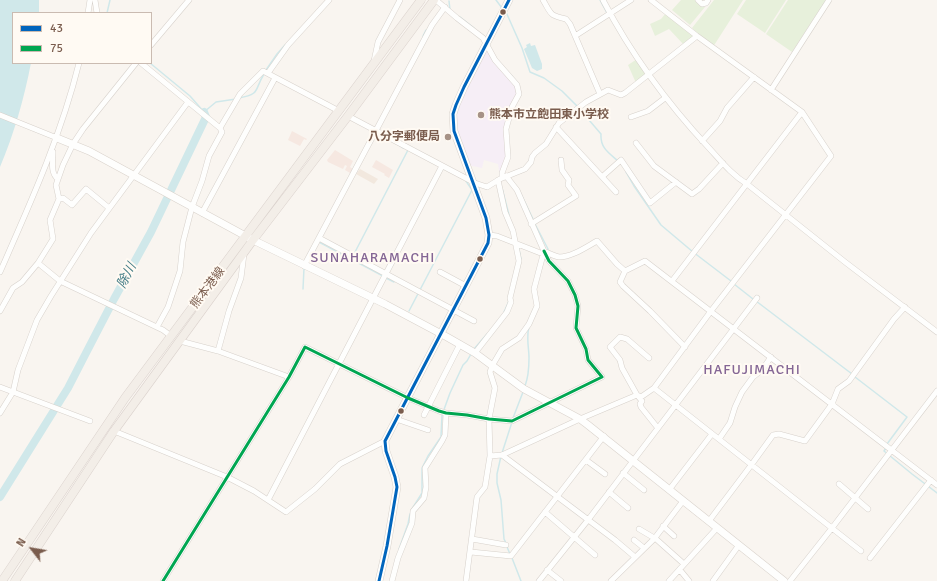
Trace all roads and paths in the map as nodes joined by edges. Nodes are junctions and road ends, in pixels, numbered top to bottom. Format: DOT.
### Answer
graph roads {
  1 [pos="90,0"];
  2 [pos="95,0"];
  3 [pos="189,0"];
  4 [pos="329,0"];
  5 [pos="400,0"];
  6 [pos="421,0"];
  7 [pos="435,0"];
  8 [pos="509,0"];
  9 [pos="543,0"];
  10 [pos="603,0"];
  11 [pos="651,0"];
  12 [pos="698,0"];
  13 [pos="708,0"];
  14 [pos="829,0"];
  15 [pos="628,1"];
  16 [pos="445,6"];
  17 [pos="88,12"];
  18 [pos="97,12"];
  19 [pos="610,14"];
  20 [pos="574,36"];
  21 [pos="697,36"];
  22 [pos="487,43"];
  23 [pos="152,44"];
  24 [pos="79,64"];
  25 [pos="135,64"];
  26 [pos="142,64"];
  27 [pos="373,65"];
  28 [pos="268,73"];
  29 [pos="649,75"];
  30 [pos="754,77"];
  31 [pos="275,78"];
  32 [pos="771,90"];
  33 [pos="600,94"];
  34 [pos="665,98"];
  35 [pos="188,102"];
  36 [pos="339,111"];
  37 [pos="802,112"];
  38 [pos="0,115"];
  39 [pos="348,116"];
  40 [pos="632,117"];
  41 [pos="556,127"];
  42 [pos="220,128"];
  43 [pos="376,130"];
  44 [pos="57,138"];
  45 [pos="702,141"];
  46 [pos="636,143"];
  47 [pos="73,144"];
  48 [pos="53,147"];
  49 [pos="561,160"];
  50 [pos="723,163"];
  51 [pos="442,166"];
  52 [pos="133,176"];
  53 [pos="603,176"];
  54 [pos="502,178"];
  55 [pos="58,179"];
  56 [pos="472,181"];
  57 [pos="676,182"];
  58 [pos="747,184"];
  59 [pos="616,192"];
  60 [pos="59,199"];
  61 [pos="192,207"];
  62 [pos="109,208"];
  63 [pos="202,213"];
  64 [pos="786,214"];
  65 [pos="531,224"];
  66 [pos="489,235"];
  67 [pos="249,238"];
  68 [pos="319,238"];
  69 [pos="516,244"];
  70 [pos="244,252"];
  71 [pos="544,253"];
  72 [pos="38,263"];
  73 [pos="304,266"];
  74 [pos="625,271"];
  75 [pos="0,272"];
  76 [pos="440,272"];
  77 [pos="386,274"];
  78 [pos="60,281"];
  79 [pos="672,281"];
  80 [pos="466,286"];
  81 [pos="757,298"];
  82 [pos="373,299"];
  83 [pos="905,307"];
  84 [pos="453,310"];
  85 [pos="0,311"];
  86 [pos="711,311"];
  87 [pos="474,321"];
  88 [pos="157,327"];
  89 [pos="734,328"];
  90 [pos="937,332"];
  91 [pos="441,334"];
  92 [pos="171,336"];
  93 [pos="180,341"];
  94 [pos="460,344"];
  95 [pos="685,347"];
  96 [pos="218,351"];
  97 [pos="475,353"];
  98 [pos="771,357"];
  99 [pos="649,358"];
  100 [pos="340,364"];
  101 [pos="492,366"];
  102 [pos="289,377"];
  103 [pos="0,387"];
  104 [pos="654,388"];
  105 [pos="937,390"];
  106 [pos="13,392"];
  107 [pos="637,395"];
  108 [pos="408,398"];
  109 [pos="549,402"];
  110 [pos="832,404"];
  111 [pos="676,405"];
  112 [pos="428,406"];
  113 [pos="0,413"];
  114 [pos="446,413"];
  115 [pos="424,415"];
  116 [pos="396,419"];
  117 [pos="489,419"];
  118 [pos="580,419"];
  119 [pos="90,420"];
  120 [pos="105,427"];
  121 [pos="657,427"];
  122 [pos="428,430"];
  123 [pos="114,431"];
  124 [pos="712,434"];
  125 [pos="604,436"];
  126 [pos="719,439"];
  127 [pos="385,441"];
  128 [pos="892,450"];
  129 [pos="502,455"];
  130 [pos="490,456"];
  131 [pos="586,460"];
  132 [pos="633,460"];
  133 [pos="752,464"];
  134 [pos="623,473"];
  135 [pos="605,474"];
  136 [pos="227,477"];
  137 [pos="928,483"];
  138 [pos="839,484"];
  139 [pos="937,485"];
  140 [pos="644,490"];
  141 [pos="669,490"];
  142 [pos="609,492"];
  143 [pos="557,497"];
  144 [pos="855,498"];
  145 [pos="268,500"];
  146 [pos="683,501"];
  147 [pos="628,508"];
  148 [pos="868,509"];
  149 [pos="545,512"];
  150 [pos="588,520"];
  151 [pos="709,521"];
  152 [pos="664,526"];
  153 [pos="717,528"];
  154 [pos="832,528"];
  155 [pos="639,529"];
  156 [pos="574,536"];
  157 [pos="674,536"];
  158 [pos="472,539"];
  159 [pos="654,539"];
  160 [pos="634,540"];
  161 [pos="506,545"];
  162 [pos="740,546"];
  163 [pos="644,548"];
  164 [pos="22,550"];
  165 [pos="861,551"];
  166 [pos="471,552"];
  167 [pos="596,554"];
  168 [pos="32,556"];
  169 [pos="635,557"];
  170 [pos="870,558"];
  171 [pos="684,564"];
  172 [pos="547,570"];
  173 [pos="680,570"];
  174 [pos="2,581"];
  175 [pos="15,581"];
  176 [pos="163,581"];
  177 [pos="379,581"];
  178 [pos="392,581"];
  179 [pos="466,581"];
  180 [pos="539,581"];
  181 [pos="561,581"];
  182 [pos="611,581"];
  183 [pos="669,581"];
  184 [pos="689,581"];
  185 [pos="714,581"];
  186 [pos="784,581"];
  187 [pos="790,581"];
  1 -- 17 [label="street"];
  2 -- 18 [label="street"];
  3 -- 23 [label="street"];
  4 -- 28 [label="street"];
  5 -- 27 [label="street"];
  6 -- 27 [label="main road, 熊本港線"];
  7 -- 16 [label="street"];
  7 -- 39 [label="main road, 熊本港線"];
  8 -- 22 [label="street"];
  9 -- 20 [label="street"];
  10 -- 19 [label="street"];
  11 -- 21 [label="street"];
  12 -- 13 [label="street"];
  14 -- 32 [label="street"];
  15 -- 19 [label="street"];
  16 -- 22 [label="street"];
  16 -- 43 [label="street"];
  19 -- 20 [label="street"];
  19 -- 29 [label="street"];
  20 -- 33 [label="street"];
  21 -- 29 [label="street"];
  21 -- 30 [label="street"];
  22 -- 54 [label="street"];
  22 -- 56 [label="street"];
  24 -- 44 [label="street"];
  25 -- 47 [label="street"];
  26 -- 35 [label="street"];
  27 -- 36 [label="main road, 熊本港線"];
  28 -- 31 [label="street"];
  28 -- 42 [label="street"];
  29 -- 33 [label="street"];
  29 -- 34 [label="street"];
  30 -- 32 [label="street"];
  30 -- 45 [label="street"];
  31 -- 36 [label="street"];
  31 -- 63 [label="street"];
  32 -- 37 [label="street"];
  33 -- 41 [label="street"];
  34 -- 40 [label="street"];
  34 -- 45 [label="street"];
  35 -- 42 [label="street"];
  35 -- 52 [label="street"];
  36 -- 39 [label="street"];
  36 -- 67 [label="main road, 熊本港線"];
  37 -- 58 [label="street"];
  37 -- 64 [label="street"];
  38 -- 44 [label="street"];
  39 -- 43 [label="street"];
  39 -- 67 [label="main road, 熊本港線"];
  41 -- 53 [label="street"];
  41 -- 54 [label="street"];
  42 -- 61 [label="street"];
  43 -- 51 [label="street"];
  43 -- 68 [label="street"];
  44 -- 47 [label="street"];
  44 -- 48 [label="street"];
  45 -- 50 [label="street"];
  46 -- 57 [label="street"];
  47 -- 52 [label="street"];
  47 -- 55 [label="street"];
  48 -- 55 [label="street"];
  48 -- 75 [label="street"];
  49 -- 65 [label="street"];
  50 -- 57 [label="street"];
  50 -- 58 [label="street"];
  51 -- 56 [label="street"];
  51 -- 77 [label="street"];
  52 -- 61 [label="street"];
  52 -- 62 [label="street"];
  53 -- 57 [label="street"];
  53 -- 59 [label="street"];
  54 -- 56 [label="street"];
  54 -- 65 [label="street"];
  54 -- 69 [label="street"];
  55 -- 60 [label="street"];
  56 -- 66 [label="street"];
  58 -- 64 [label="street"];
  58 -- 79 [label="street"];
  60 -- 62 [label="street"];
  60 -- 72 [label="street"];
  61 -- 63 [label="street"];
  61 -- 88 [label="street"];
  62 -- 78 [label="street"];
  63 -- 67 [label="street"];
  64 -- 83 [label="street"];
  64 -- 86 [label="street"];
  65 -- 71 [label="street"];
  66 -- 69 [label="street"];
  66 -- 80 [label="street"];
  67 -- 70 [label="main road, 熊本港線"];
  67 -- 73 [label="street"];
  67 -- 92 [label="main road, 熊本港線"];
  68 -- 73 [label="street"];
  68 -- 77 [label="street"];
  69 -- 71 [label="street"];
  69 -- 97 [label="street"];
  70 -- 93 [label="main road, 熊本港線"];
  70 -- 96 [label="street"];
  71 -- 74 [label="street"];
  71 -- 101 [label="street"];
  71 -- 109 [label="street"];
  72 -- 78 [label="street"];
  72 -- 85 [label="street"];
  73 -- 82 [label="street"];
  74 -- 79 [label="street"];
  74 -- 95 [label="street"];
  76 -- 80 [label="street"];
  77 -- 82 [label="street"];
  77 -- 84 [label="street"];
  78 -- 88 [label="street"];
  78 -- 106 [label="street"];
  79 -- 86 [label="street"];
  80 -- 84 [label="street"];
  81 -- 89 [label="street"];
  82 -- 91 [label="street"];
  82 -- 100 [label="street"];
  83 -- 90 [label="street"];
  83 -- 110 [label="street"];
  84 -- 87 [label="street"];
  84 -- 91 [label="street"];
  86 -- 89 [label="street"];
  86 -- 95 [label="street"];
  88 -- 92 [label="street"];
  89 -- 98 [label="street"];
  89 -- 111 [label="street"];
  91 -- 94 [label="street"];
  91 -- 108 [label="street"];
  92 -- 93 [label="street"];
  92 -- 120 [label="main road, 熊本港線"];
  93 -- 96 [label="street"];
  93 -- 123 [label="main road, 熊本港線"];
  94 -- 97 [label="street"];
  94 -- 112 [label="street"];
  95 -- 104 [label="street"];
  96 -- 102 [label="street"];
  97 -- 101 [label="street"];
  98 -- 110 [label="street"];
  98 -- 126 [label="street"];
  99 -- 107 [label="street"];
  100 -- 102 [label="street"];
  100 -- 108 [label="street"];
  100 -- 145 [label="street"];
  101 -- 109 [label="street"];
  101 -- 117 [label="street"];
  102 -- 136 [label="street"];
  103 -- 106 [label="street"];
  104 -- 107 [label="street"];
  104 -- 111 [label="street"];
  105 -- 128 [label="street"];
  106 -- 113 [label="street"];
  106 -- 119 [label="street"];
  107 -- 118 [label="street"];
  107 -- 121 [label="street"];
  108 -- 112 [label="street"];
  108 -- 116 [label="street"];
  109 -- 117 [label="street"];
  109 -- 118 [label="street"];
  110 -- 128 [label="street"];
  110 -- 133 [label="street"];
  111 -- 121 [label="street"];
  111 -- 124 [label="street"];
  112 -- 114 [label="street"];
  112 -- 115 [label="street"];
  114 -- 117 [label="street"];
  114 -- 178 [label="street"];
  116 -- 122 [label="street"];
  116 -- 127 [label="street"];
  117 -- 130 [label="street"];
  118 -- 125 [label="street"];
  118 -- 129 [label="street"];
  120 -- 123 [label="street"];
  120 -- 164 [label="main road, 熊本港線"];
  121 -- 132 [label="street"];
  123 -- 136 [label="street"];
  123 -- 168 [label="main road, 熊本港線"];
  124 -- 126 [label="street"];
  124 -- 141 [label="street"];
  125 -- 131 [label="street"];
  125 -- 132 [label="street"];
  126 -- 133 [label="street"];
  127 -- 145 [label="street"];
  127 -- 177 [label="street"];
  128 -- 137 [label="street"];
  128 -- 144 [label="street"];
  129 -- 130 [label="street"];
  129 -- 143 [label="street"];
  130 -- 158 [label="street"];
  131 -- 135 [label="street"];
  131 -- 143 [label="street"];
  132 -- 134 [label="street"];
  132 -- 141 [label="street"];
  133 -- 151 [label="street"];
  133 -- 154 [label="street"];
  134 -- 140 [label="street"];
  134 -- 142 [label="street"];
  136 -- 145 [label="street"];
  136 -- 176 [label="street"];
  137 -- 139 [label="street"];
  137 -- 170 [label="street"];
  138 -- 144 [label="street"];
  141 -- 146 [label="street"];
  142 -- 147 [label="street"];
  142 -- 150 [label="street"];
  143 -- 149 [label="street"];
  143 -- 150 [label="street"];
  144 -- 148 [label="street"];
  144 -- 154 [label="street"];
  146 -- 151 [label="street"];
  146 -- 152 [label="street"];
  149 -- 156 [label="street"];
  149 -- 166 [label="street"];
  150 -- 156 [label="street"];
  150 -- 169 [label="street"];
  151 -- 153 [label="street"];
  152 -- 157 [label="street"];
  152 -- 159 [label="street"];
  153 -- 162 [label="street"];
  153 -- 171 [label="street"];
  154 -- 165 [label="street"];
  154 -- 187 [label="street"];
  155 -- 159 [label="street"];
  156 -- 167 [label="street"];
  156 -- 172 [label="street"];
  158 -- 161 [label="street"];
  158 -- 166 [label="street"];
  159 -- 163 [label="street"];
  159 -- 171 [label="street"];
  160 -- 163 [label="street"];
  162 -- 185 [label="street"];
  162 -- 186 [label="street"];
  163 -- 169 [label="street"];
  164 -- 168 [label="main road"];
  164 -- 174 [label="main road, 熊本港線"];
  166 -- 179 [label="street"];
  168 -- 175 [label="main road, 熊本港線"];
  169 -- 182 [label="street"];
  171 -- 173 [label="street"];
  172 -- 180 [label="street"];
  172 -- 181 [label="street"];
  173 -- 183 [label="street"];
  173 -- 184 [label="street"];
}
